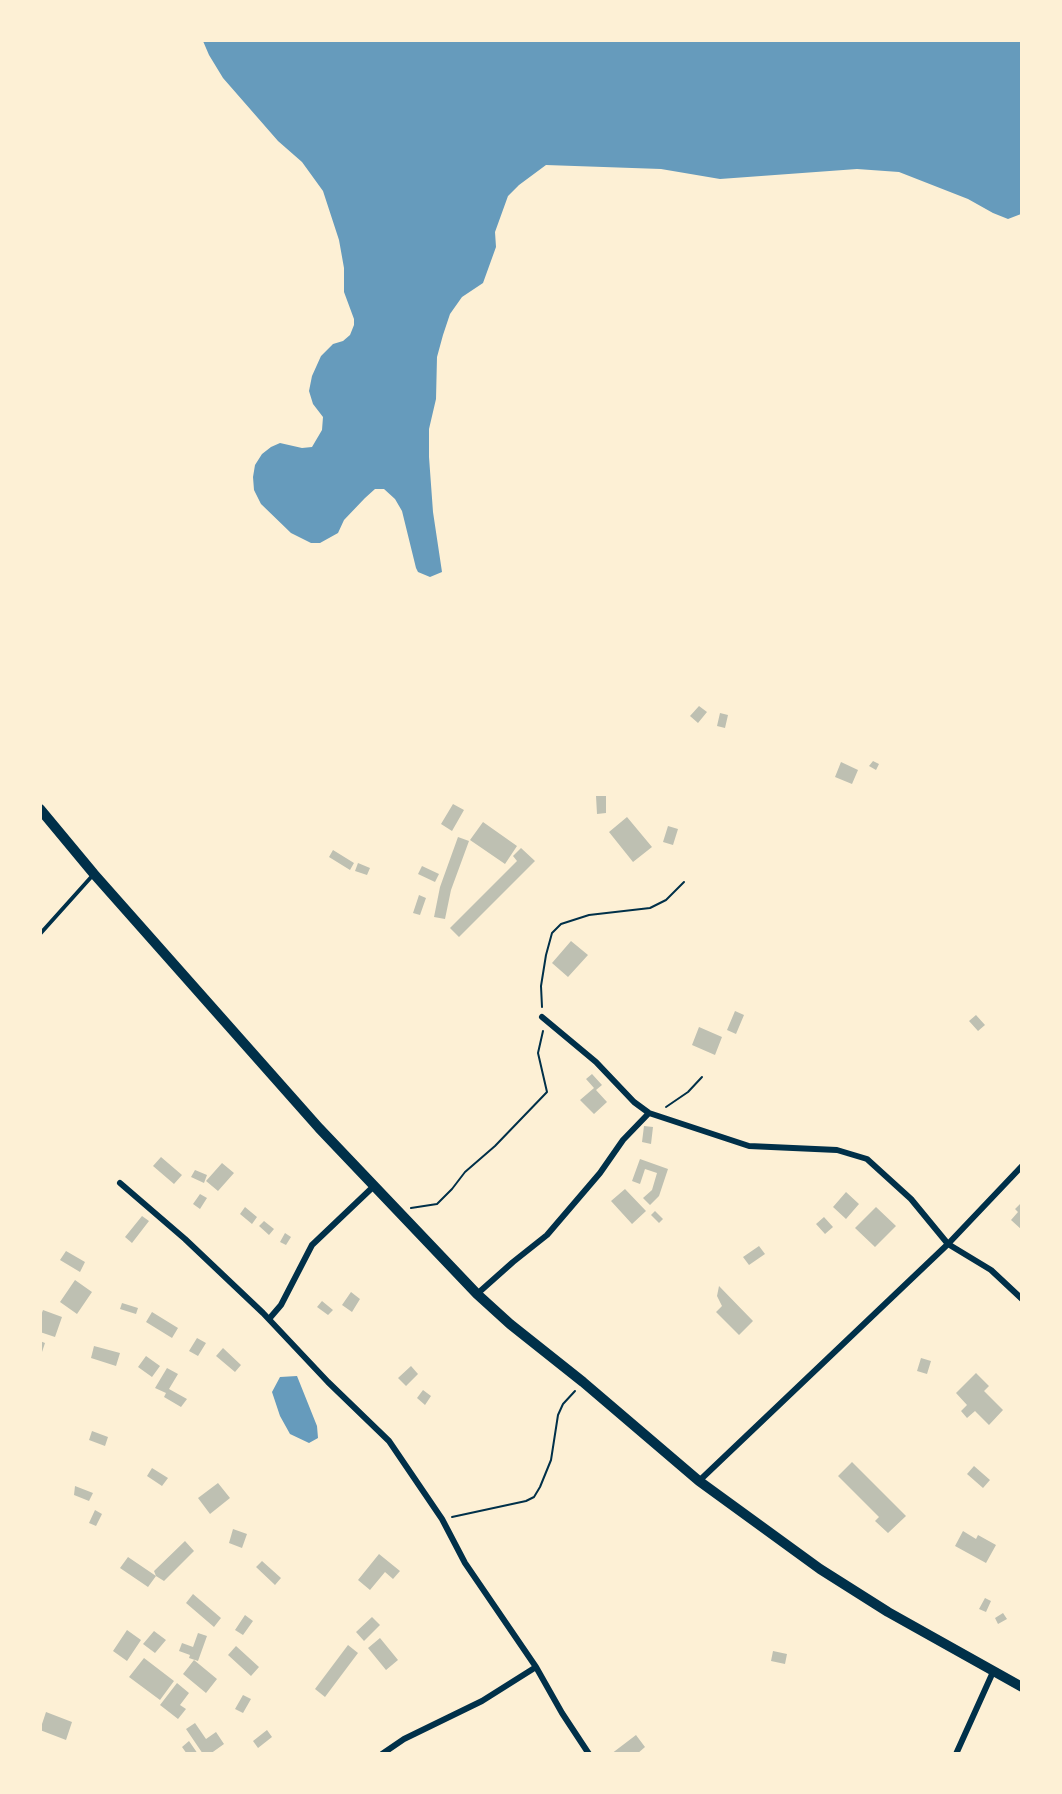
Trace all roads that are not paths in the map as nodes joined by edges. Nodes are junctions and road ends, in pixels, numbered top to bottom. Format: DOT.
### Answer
graph roads {
  1 [pos="40,809"];
  2 [pos="94,874"];
  3 [pos="40,934"];
  4 [pos="542,1017"];
  5 [pos="649,1113"];
  6 [pos="1022,1166"];
  7 [pos="120,1183"];
  8 [pos="374,1186"];
  9 [pos="948,1244"];
  10 [pos="477,1294"];
  11 [pos="1022,1299"];
  12 [pos="269,1319"];
  13 [pos="699,1481"];
  14 [pos="536,1667"];
  15 [pos="993,1672"];
  16 [pos="1022,1687"];
  17 [pos="382,1754"];
  18 [pos="589,1754"];
  19 [pos="956,1754"];
  1 -- 2 [label="main road"];
  2 -- 3 [label="lane"];
  2 -- 8 [label="main road"];
  4 -- 5 [label="street"];
  5 -- 9 [label="street"];
  5 -- 10 [label="street"];
  6 -- 9 [label="street"];
  7 -- 12 [label="street"];
  8 -- 10 [label="main road"];
  8 -- 12 [label="street"];
  9 -- 11 [label="street"];
  9 -- 13 [label="street"];
  10 -- 13 [label="main road"];
  12 -- 14 [label="street"];
  13 -- 15 [label="main road"];
  14 -- 17 [label="street"];
  14 -- 18 [label="street"];
  15 -- 16 [label="main road"];
  15 -- 19 [label="street"];
}
